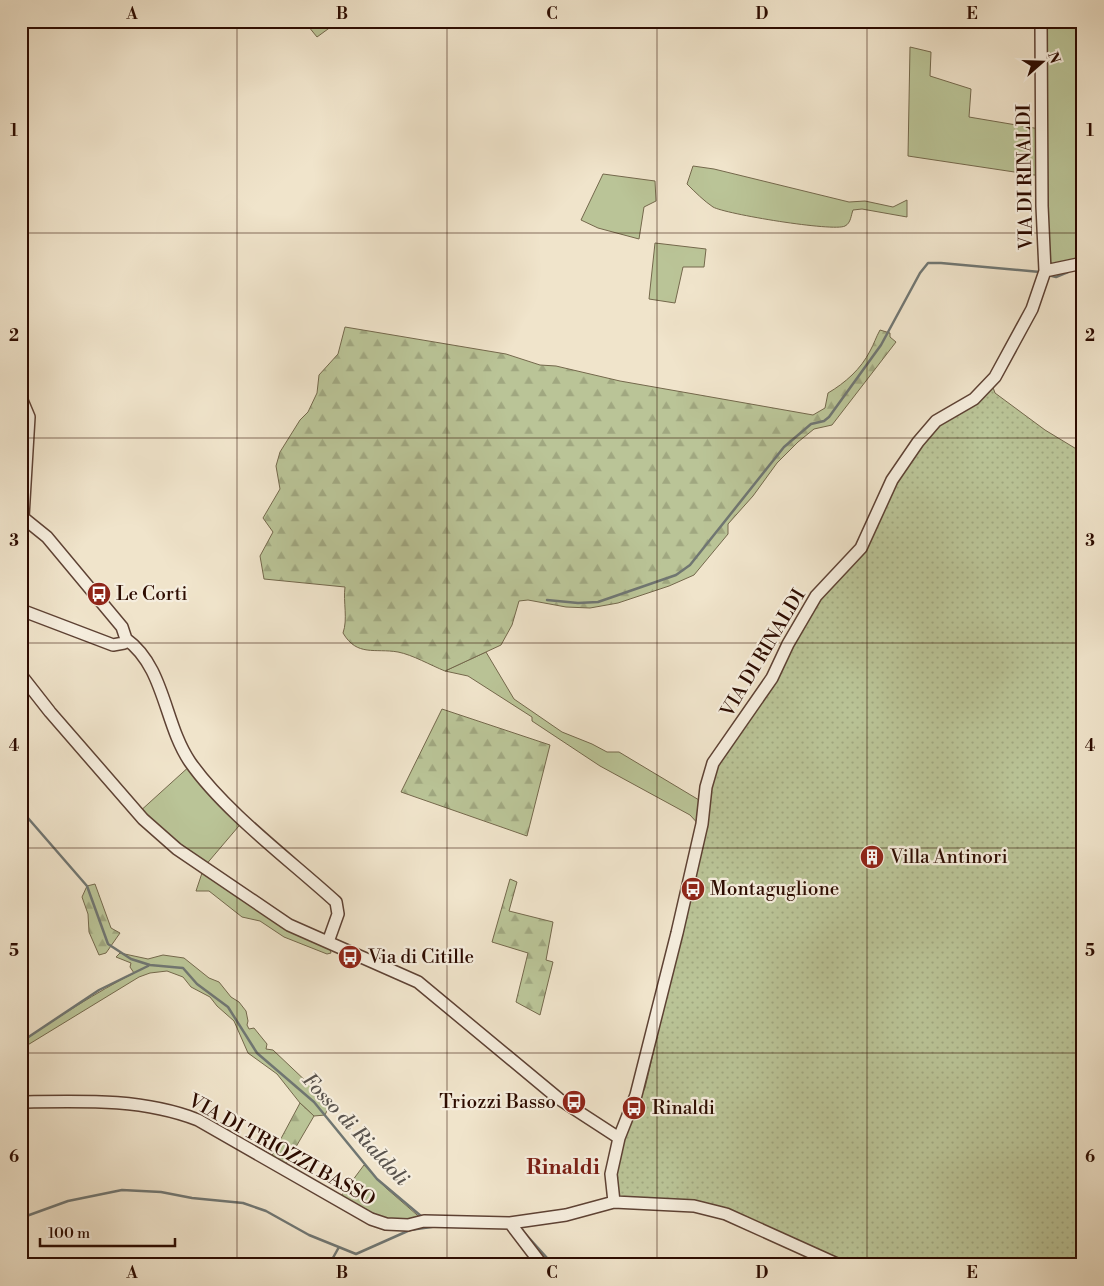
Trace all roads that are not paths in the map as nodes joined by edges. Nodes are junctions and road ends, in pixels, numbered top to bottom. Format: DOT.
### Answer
graph roads {
  1 [pos="1041,21"];
  2 [pos="1083,264"];
  3 [pos="1045,271"];
  4 [pos="21,398"];
  5 [pos="22,516"];
  6 [pos="21,610"];
  7 [pos="126,639"];
  8 [pos="21,675"];
  9 [pos="328,942"];
  10 [pos="21,1102"];
  11 [pos="619,1138"];
  12 [pos="614,1202"];
  13 [pos="510,1224"];
  14 [pos="542,1265"];
  15 [pos="839,1265"];
  1 -- 3 [label="street, VIA DI RINALDI"];
  2 -- 3 [label="street, VIA DI RINALDI"];
  3 -- 11 [label="street, VIA DI RINALDI"];
  4 -- 5 [label="street"];
  5 -- 7 [label="street"];
  6 -- 7 [label="street"];
  7 -- 9 [label="street"];
  8 -- 9 [label="street"];
  9 -- 11 [label="street"];
  10 -- 13 [label="street, VIA DI TRIOZZI BASSO"];
  11 -- 12 [label="street, VIA DI RINALDI"];
  12 -- 13 [label="street, VIA DI TRIOZZI BASSO"];
  12 -- 15 [label="street, VIA DI TRIOZZI BASSO"];
  13 -- 14 [label="street"];
}
